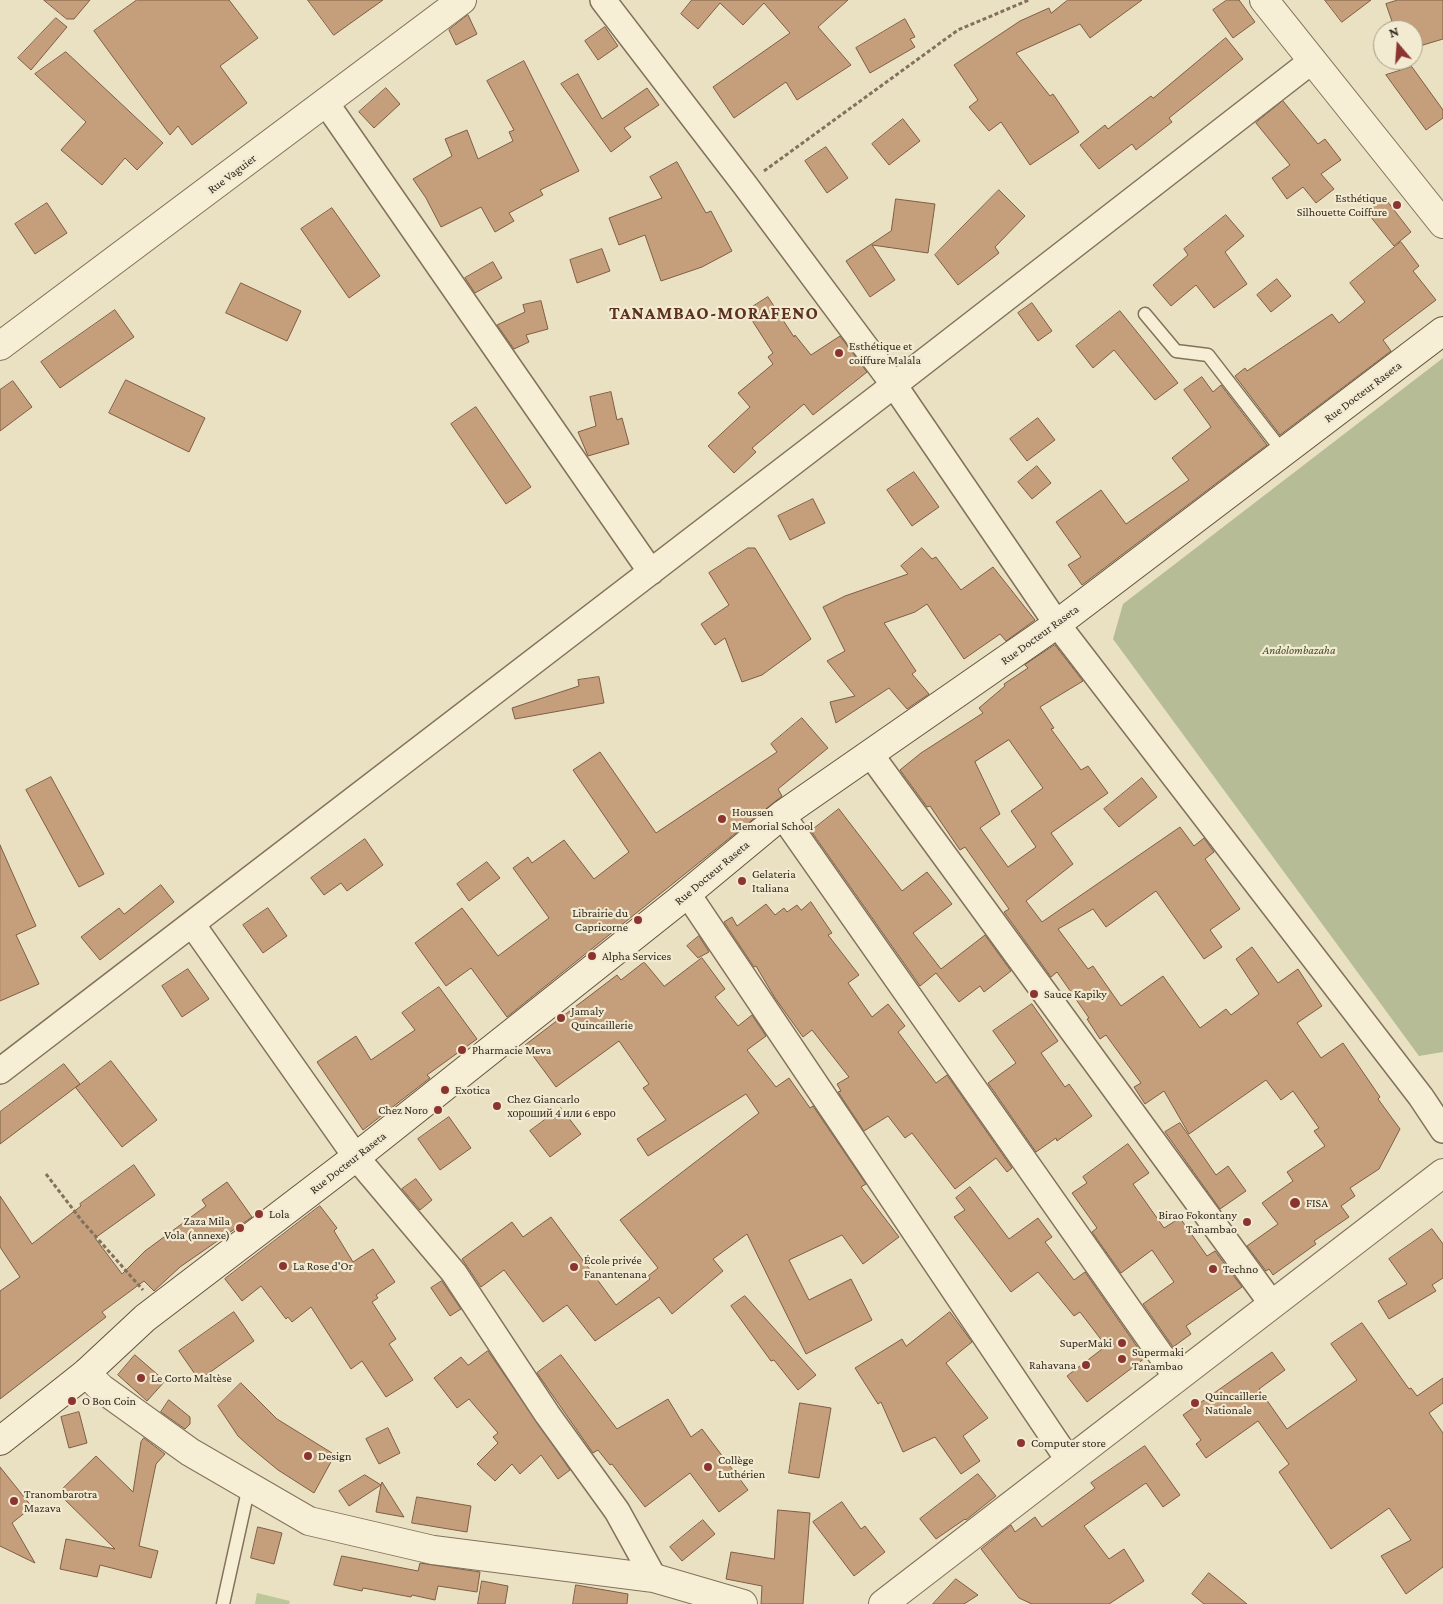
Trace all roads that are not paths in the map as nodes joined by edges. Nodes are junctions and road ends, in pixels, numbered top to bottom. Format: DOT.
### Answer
graph roads {
  1 [pos="462,0"];
  2 [pos="603,0"];
  3 [pos="1264,0"];
  4 [pos="1313,60"];
  5 [pos="326,103"];
  6 [pos="1443,224"];
  7 [pos="1145,314"];
  8 [pos="1443,331"];
  9 [pos="0,346"];
  10 [pos="894,385"];
  11 [pos="1283,452"];
  12 [pos="651,572"];
  13 [pos="1057,624"];
  14 [pos="871,755"];
  15 [pos="782,815"];
  16 [pos="687,894"];
  17 [pos="192,924"];
  18 [pos="0,1071"];
  19 [pos="1443,1130"];
  20 [pos="356,1157"];
  21 [pos="1443,1173"];
  22 [pos="1272,1304"];
  23 [pos="86,1374"];
  24 [pos="1177,1378"];
  25 [pos="0,1440"];
  26 [pos="1069,1461"];
  27 [pos="249,1486"];
  28 [pos="654,1578"];
  29 [pos="223,1604"];
  30 [pos="743,1604"];
  31 [pos="883,1604"];
  1 -- 5 [label="street, Rue Vaguier"];
  2 -- 10 [label="street"];
  3 -- 4 [label="street"];
  4 -- 6 [label="street"];
  4 -- 10 [label="street"];
  5 -- 9 [label="street, Rue Vaguier"];
  5 -- 12 [label="street"];
  7 -- 11 [label="lane"];
  8 -- 11 [label="street, Rue Docteur Raseta"];
  10 -- 12 [label="street"];
  10 -- 13 [label="street"];
  11 -- 13 [label="street, Rue Docteur Raseta"];
  12 -- 17 [label="street"];
  13 -- 14 [label="street, Rue Docteur Raseta"];
  13 -- 19 [label="street"];
  14 -- 15 [label="street, Rue Docteur Raseta"];
  14 -- 22 [label="street"];
  15 -- 16 [label="street, Rue Docteur Raseta"];
  15 -- 24 [label="street"];
  16 -- 20 [label="street, Rue Docteur Raseta"];
  16 -- 26 [label="street"];
  17 -- 18 [label="street"];
  17 -- 20 [label="street"];
  20 -- 23 [label="street, Rue Docteur Raseta"];
  20 -- 28 [label="street"];
  21 -- 22 [label="street"];
  22 -- 24 [label="street"];
  23 -- 25 [label="street, Rue Docteur Raseta"];
  23 -- 27 [label="street"];
  24 -- 26 [label="street"];
  26 -- 31 [label="street"];
  27 -- 28 [label="street"];
  27 -- 29 [label="lane"];
  28 -- 30 [label="street"];
}
